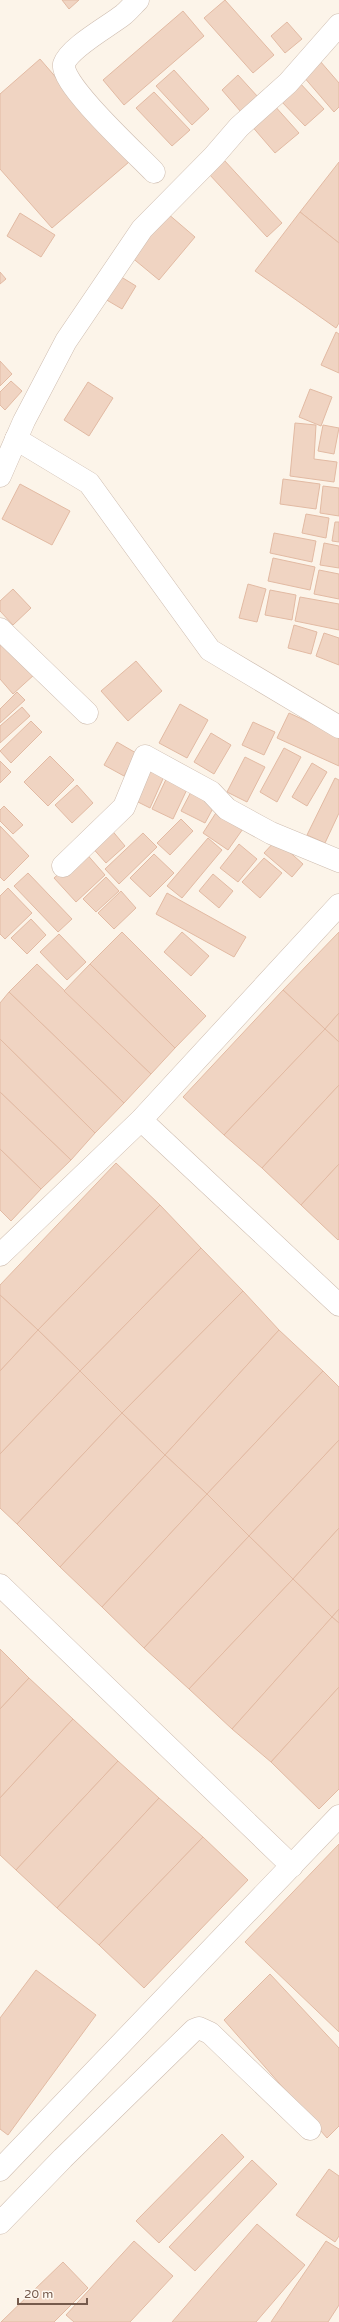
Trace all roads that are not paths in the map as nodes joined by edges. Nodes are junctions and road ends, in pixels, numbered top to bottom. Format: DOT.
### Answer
graph roads {
  1 [pos="138,0"];
  2 [pos="339,25"];
  3 [pos="154,172"];
  4 [pos="16,439"];
  5 [pos="0,476"];
  6 [pos="0,629"];
  7 [pos="87,713"];
  8 [pos="339,727"];
  9 [pos="339,861"];
  10 [pos="63,866"];
  11 [pos="339,905"];
  12 [pos="141,1120"];
  13 [pos="0,1255"];
  14 [pos="339,1305"];
  15 [pos="0,1585"];
  16 [pos="339,1816"];
  17 [pos="292,1866"];
  18 [pos="310,2129"];
  19 [pos="0,2170"];
  20 [pos="0,2223"];
  1 -- 3 [label="street"];
  2 -- 4 [label="street"];
  4 -- 5 [label="street"];
  4 -- 8 [label="street"];
  6 -- 7 [label="street"];
  9 -- 10 [label="street"];
  11 -- 12 [label="street"];
  12 -- 13 [label="street"];
  12 -- 14 [label="street"];
  15 -- 17 [label="street"];
  16 -- 17 [label="street"];
  17 -- 19 [label="street"];
  18 -- 20 [label="street"];
}
